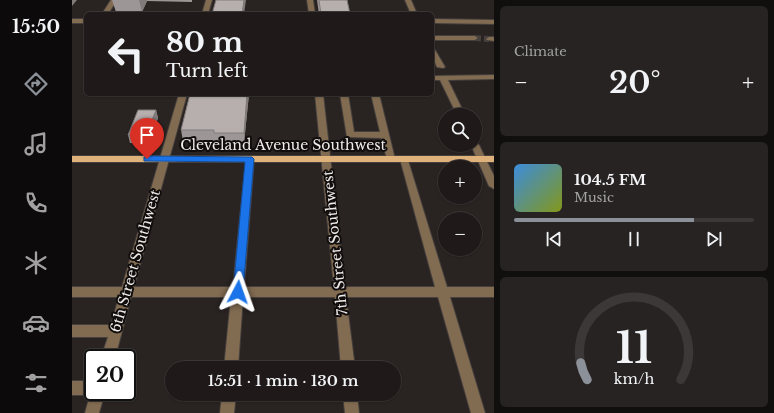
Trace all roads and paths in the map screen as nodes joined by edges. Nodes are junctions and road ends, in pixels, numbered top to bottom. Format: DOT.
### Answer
graph roads {
  1 [pos="114,0"];
  2 [pos="209,0"];
  3 [pos="310,0"];
  4 [pos="408,0"];
  5 [pos="106,12"];
  6 [pos="206,12"];
  7 [pos="312,12"];
  8 [pos="413,12"];
  9 [pos="72,21"];
  10 [pos="84,21"];
  11 [pos="434,21"];
  12 [pos="494,22"];
  13 [pos="434,38"];
  14 [pos="475,38"];
  15 [pos="434,54"];
  16 [pos="441,67"];
  17 [pos="494,77"];
  18 [pos="434,78"];
  19 [pos="443,78"];
  20 [pos="182,96"];
  21 [pos="319,96"];
  22 [pos="344,96"];
  23 [pos="376,96"];
  24 [pos="458,108"];
  25 [pos="386,135"];
  26 [pos="478,152"];
  27 [pos="72,159"];
  28 [pos="164,159"];
  29 [pos="250,159"];
  30 [pos="326,159"];
  31 [pos="391,159"];
  32 [pos="404,159"];
  33 [pos="481,159"];
  34 [pos="494,159"];
  35 [pos="494,186"];
  36 [pos="72,292"];
  37 [pos="127,292"];
  38 [pos="238,292"];
  39 [pos="340,292"];
  40 [pos="444,292"];
  41 [pos="494,292"];
  42 [pos="72,331"];
  43 [pos="116,331"];
  44 [pos="111,349"];
  45 [pos="232,361"];
  46 [pos="347,361"];
  47 [pos="72,388"];
  48 [pos="84,388"];
  49 [pos="95,401"];
  50 [pos="228,401"];
  51 [pos="351,401"];
  52 [pos="92,413"];
  53 [pos="227,413"];
  54 [pos="352,413"];
  55 [pos="478,413"];
  1 -- 5 [label="street"];
  2 -- 6 [label="street"];
  3 -- 7 [label="street"];
  4 -- 8 [label="street"];
  9 -- 10 [label="street"];
  11 -- 12 [label="street"];
  13 -- 14 [label="street"];
  15 -- 16 [label="street"];
  17 -- 19 [label="street"];
  18 -- 19 [label="street"];
  19 -- 24 [label="street"];
  20 -- 28 [label="street, 6th Street Southwest"];
  21 -- 30 [label="street, 7th Street Southwest"];
  22 -- 25 [label="street"];
  23 -- 25 [label="street"];
  25 -- 31 [label="street"];
  26 -- 33 [label="street"];
  27 -- 28 [label="main road, Cleveland Avenue Southwest"];
  28 -- 29 [label="main road, Cleveland Avenue Southwest"];
  28 -- 37 [label="street, 6th Street Southwest"];
  29 -- 30 [label="main road, Cleveland Avenue Southwest"];
  29 -- 38 [label="street"];
  30 -- 31 [label="main road, Cleveland Avenue Southwest"];
  30 -- 39 [label="street, 7th Street Southwest"];
  31 -- 32 [label="main road, Cleveland Avenue Southwest"];
  32 -- 33 [label="main road, Cleveland Avenue Southwest"];
  32 -- 40 [label="street"];
  33 -- 34 [label="main road, Cleveland Avenue Southwest"];
  33 -- 35 [label="street"];
  36 -- 37 [label="street"];
  37 -- 38 [label="street"];
  37 -- 43 [label="street, 6th Street Southwest"];
  38 -- 39 [label="street"];
  38 -- 45 [label="street"];
  39 -- 40 [label="street"];
  39 -- 46 [label="street, 7th Street Southwest"];
  40 -- 41 [label="street"];
  40 -- 55 [label="street"];
  42 -- 43 [label="street"];
  43 -- 44 [label="street, 6th Street Southwest"];
  47 -- 48 [label="street"];
  49 -- 52 [label="street"];
  50 -- 53 [label="street"];
  51 -- 54 [label="street"];
}
